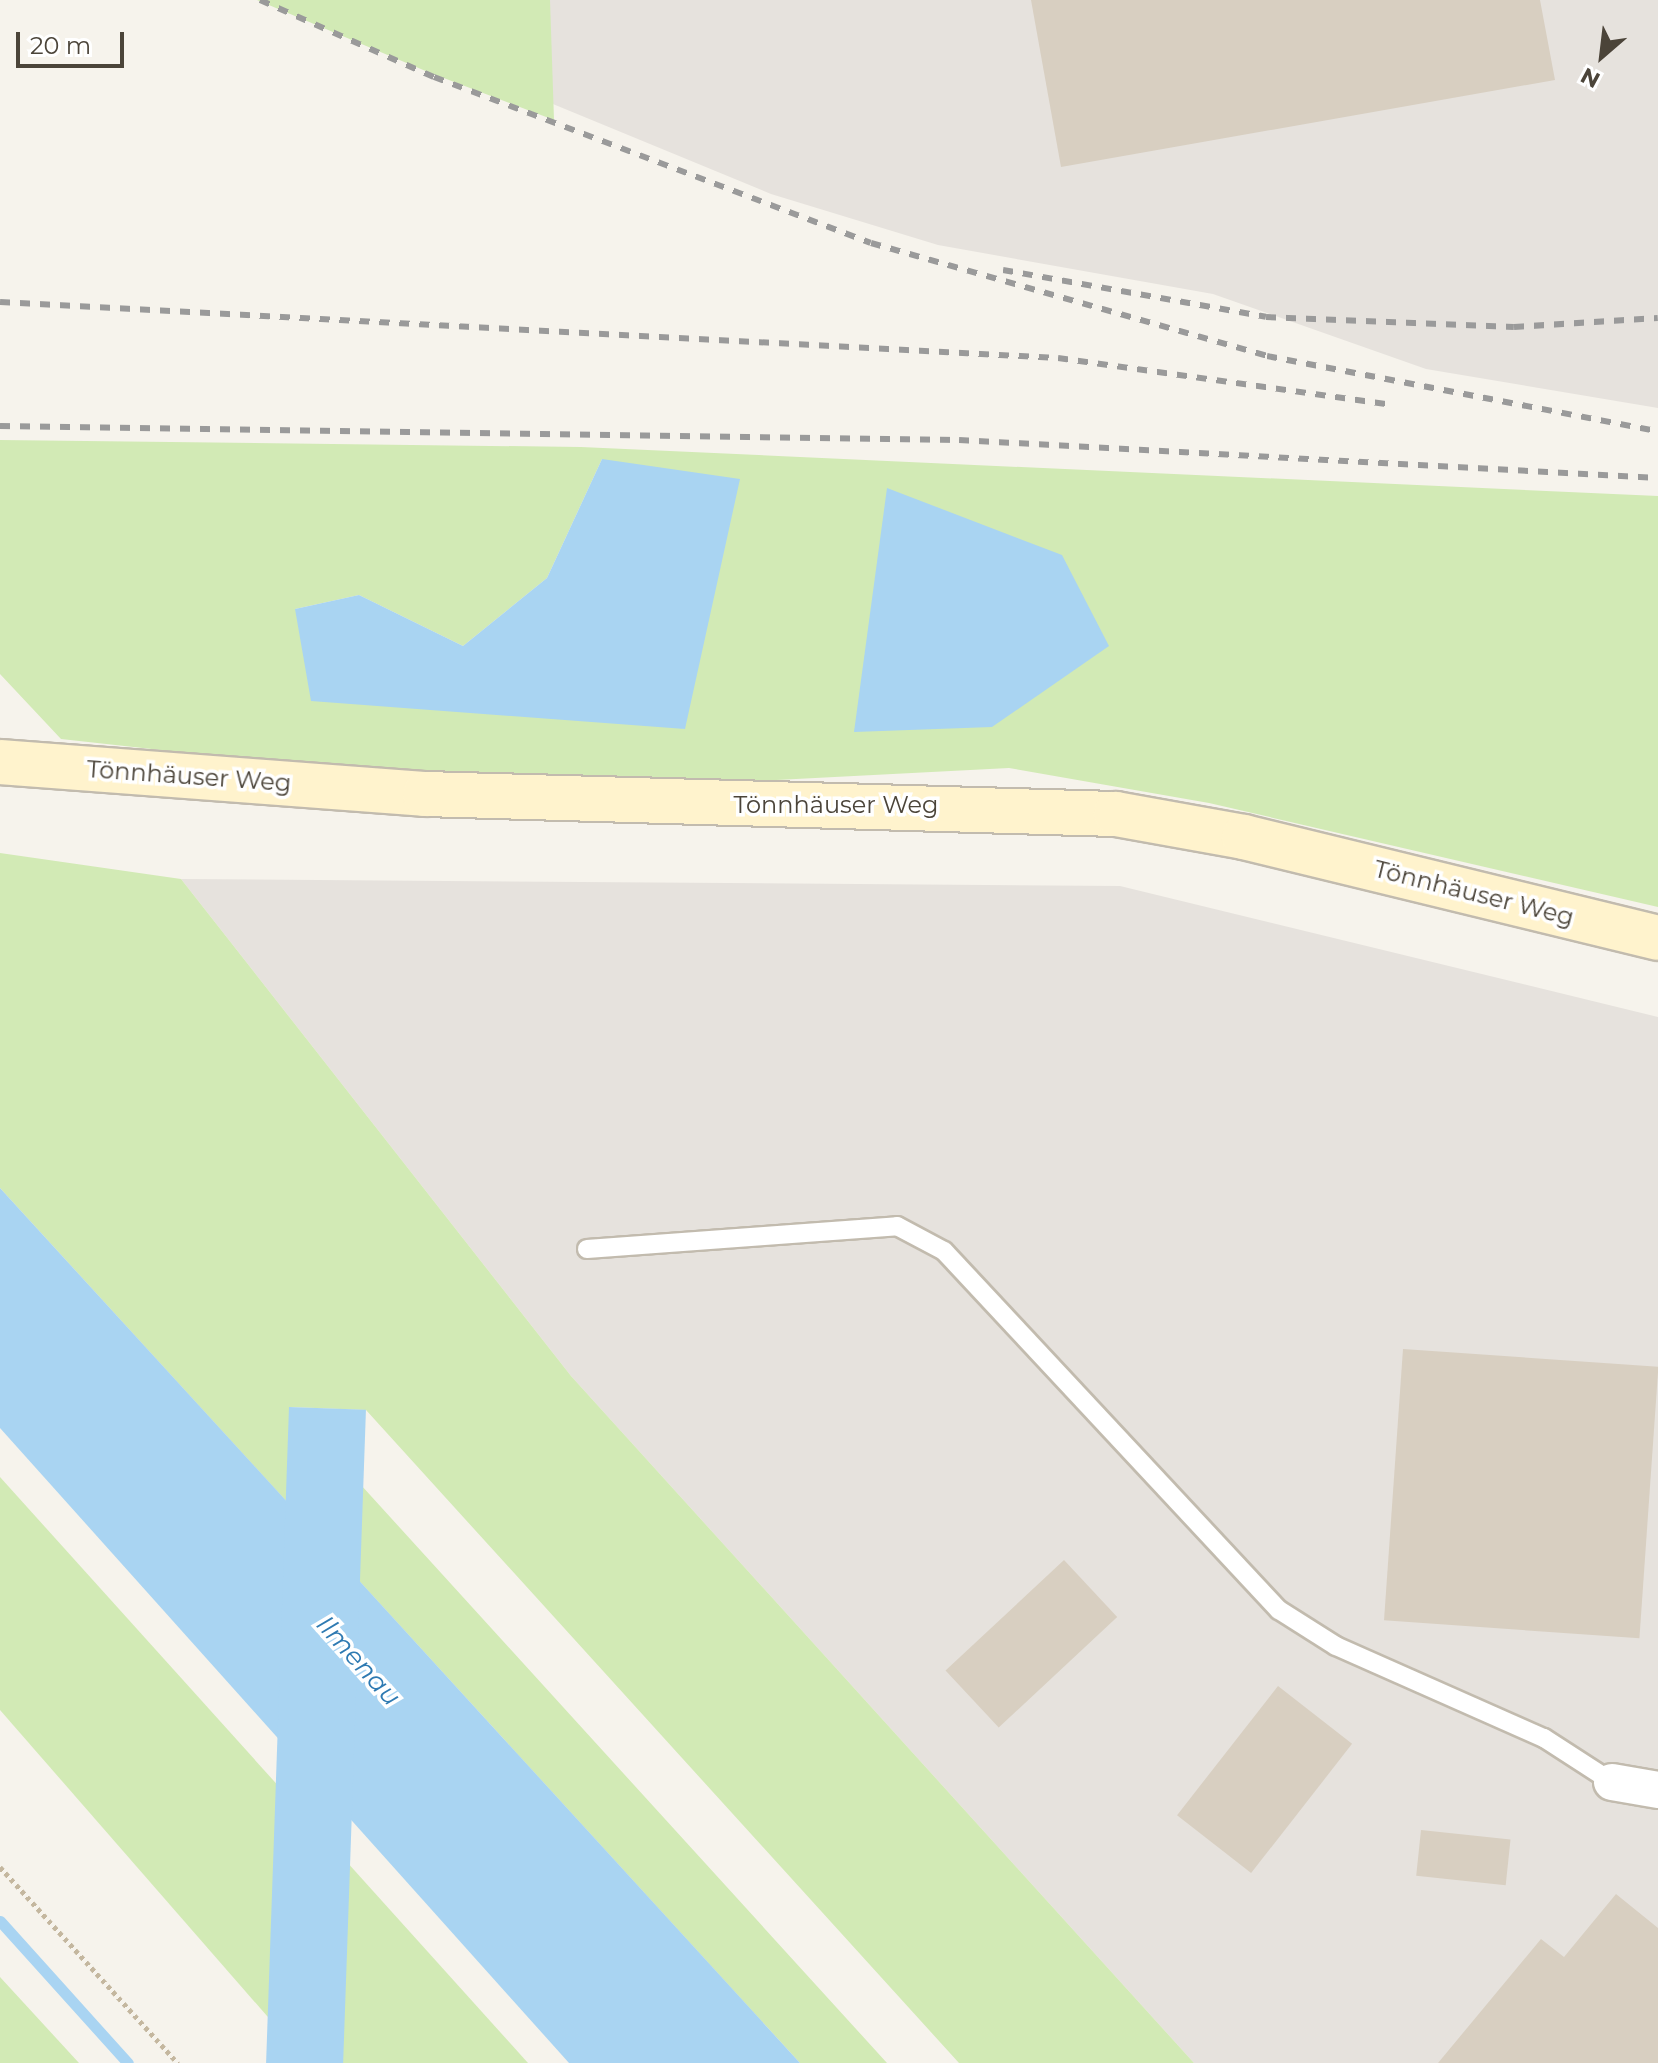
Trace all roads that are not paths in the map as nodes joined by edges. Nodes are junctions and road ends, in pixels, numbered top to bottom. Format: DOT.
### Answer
graph roads {
  1 [pos="0,762"];
  2 [pos="1658,938"];
  3 [pos="587,1249"];
  4 [pos="1612,1782"];
  5 [pos="1658,1790"];
  1 -- 2 [label="main road, Tönnhäuser Weg"];
  3 -- 4 [label="lane"];
  4 -- 5 [label="street"];
}
